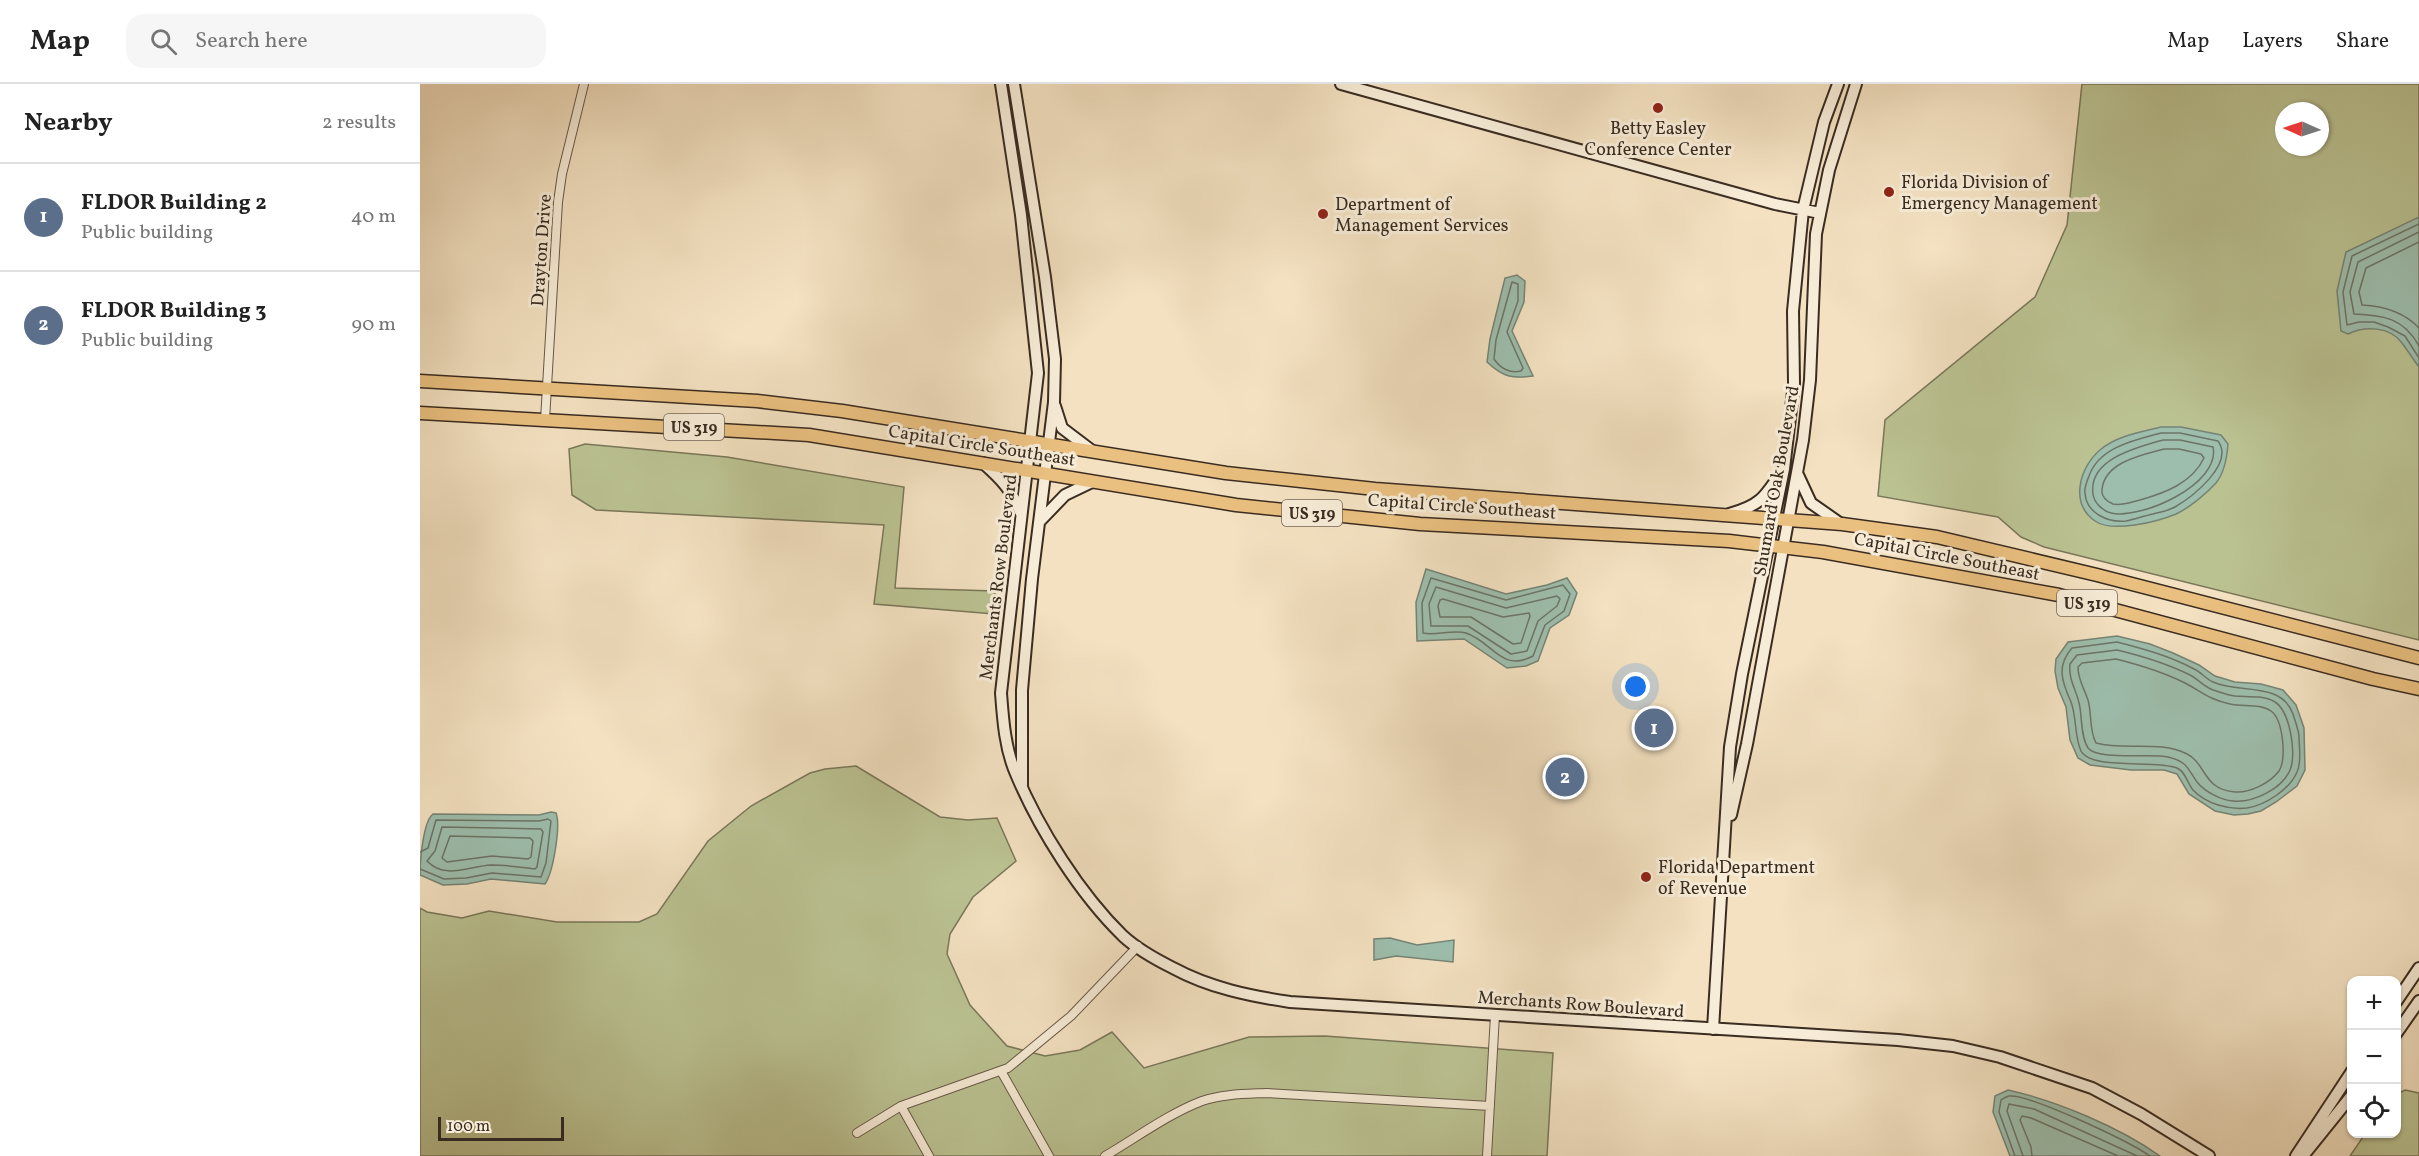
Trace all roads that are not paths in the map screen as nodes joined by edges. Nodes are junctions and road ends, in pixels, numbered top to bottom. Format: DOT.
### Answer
graph roads {
  1 [pos="584,84"];
  2 [pos="1001,84"];
  3 [pos="1014,84"];
  4 [pos="1341,84"];
  5 [pos="1838,84"];
  6 [pos="1856,84"];
  7 [pos="1803,210"];
  8 [pos="1820,213"];
  9 [pos="1041,258"];
  10 [pos="1026,261"];
  11 [pos="1813,310"];
  12 [pos="1793,311"];
  13 [pos="420,381"];
  14 [pos="548,388"];
  15 [pos="1054,402"];
  16 [pos="420,413"];
  17 [pos="545,420"];
  18 [pos="1031,442"];
  19 [pos="1048,444"];
  20 [pos="1091,451"];
  21 [pos="982,464"];
  22 [pos="1784,469"];
  23 [pos="1027,471"];
  24 [pos="1045,474"];
  25 [pos="1798,474"];
  26 [pos="1092,482"];
  27 [pos="1021,514"];
  28 [pos="1726,515"];
  29 [pos="1774,520"];
  30 [pos="1787,521"];
  31 [pos="1039,522"];
  32 [pos="1842,524"];
  33 [pos="1768,544"];
  34 [pos="1782,545"];
  35 [pos="2419,657"];
  36 [pos="2419,689"];
  37 [pos="1022,785"];
  38 [pos="1724,847"];
  39 [pos="1138,946"];
  40 [pos="2419,968"];
  41 [pos="2401,996"];
  42 [pos="2419,1001"];
  43 [pos="1495,1015"];
  44 [pos="1713,1029"];
  45 [pos="2400,1030"];
  46 [pos="1001,1071"];
  47 [pos="2347,1079"];
  48 [pos="2347,1101"];
  49 [pos="1490,1106"];
  50 [pos="901,1107"];
  51 [pos="857,1133"];
  52 [pos="929,1156"];
  53 [pos="1050,1156"];
  54 [pos="1105,1156"];
  55 [pos="1487,1156"];
  56 [pos="2209,1156"];
  57 [pos="2296,1156"];
  58 [pos="2302,1156"];
  1 -- 14 [label="street, Drayton Drive"];
  2 -- 10 [label="street, Merchants Row Boulevard"];
  3 -- 9 [label="street, Merchants Row Boulevard"];
  4 -- 7 [label="street"];
  5 -- 7 [label="street, Shumard Oak Boulevard"];
  6 -- 8 [label="street, Shumard Oak Boulevard"];
  7 -- 8 [label="street"];
  7 -- 12 [label="street, Shumard Oak Boulevard"];
  8 -- 11 [label="street, Shumard Oak Boulevard"];
  9 -- 10 [label="street"];
  9 -- 15 [label="street, Merchants Row Boulevard"];
  10 -- 18 [label="street, Merchants Row Boulevard"];
  11 -- 12 [label="street"];
  11 -- 25 [label="street, Shumard Oak Boulevard"];
  12 -- 22 [label="street, Shumard Oak Boulevard"];
  13 -- 14 [label="main road, Capital Circle Southeast / US 319"];
  14 -- 17 [label="street, Drayton Drive"];
  14 -- 18 [label="main road, Capital Circle Southeast / US 319"];
  15 -- 19 [label="street, Merchants Row Boulevard"];
  15 -- 20 [label="street"];
  16 -- 17 [label="main road, Capital Circle Southeast / US 319"];
  17 -- 21 [label="main road, Capital Circle Southeast / US 319"];
  18 -- 19 [label="main road, Capital Circle Southeast / US 319"];
  18 -- 23 [label="street, Merchants Row Boulevard"];
  19 -- 20 [label="main road, Capital Circle Southeast / US 319"];
  19 -- 24 [label="street, Merchants Row Boulevard"];
  20 -- 28 [label="main road, Capital Circle Southeast / US 319"];
  21 -- 23 [label="main road, Capital Circle Southeast / US 319"];
  21 -- 27 [label="street"];
  22 -- 28 [label="street"];
  22 -- 29 [label="street, Shumard Oak Boulevard"];
  23 -- 24 [label="main road, Capital Circle Southeast / US 319"];
  23 -- 27 [label="street, Merchants Row Boulevard"];
  24 -- 26 [label="main road, Capital Circle Southeast / US 319"];
  24 -- 31 [label="street, Merchants Row Boulevard"];
  25 -- 30 [label="street, Shumard Oak Boulevard"];
  25 -- 32 [label="street"];
  26 -- 31 [label="street"];
  26 -- 33 [label="main road, Capital Circle Southeast / US 319"];
  27 -- 37 [label="street, Merchants Row Boulevard"];
  28 -- 29 [label="main road, Capital Circle Southeast / US 319"];
  29 -- 30 [label="main road, Capital Circle Southeast / US 319"];
  29 -- 33 [label="street, Shumard Oak Boulevard"];
  30 -- 32 [label="main road, Capital Circle Southeast / US 319"];
  30 -- 34 [label="street, Shumard Oak Boulevard"];
  31 -- 37 [label="street, Merchants Row Boulevard"];
  32 -- 35 [label="main road, Capital Circle Southeast / US 319"];
  33 -- 34 [label="main road, Capital Circle Southeast / US 319"];
  33 -- 38 [label="street, Shumard Oak Boulevard"];
  34 -- 36 [label="main road, Capital Circle Southeast / US 319"];
  34 -- 38 [label="street, Shumard Oak Boulevard"];
  37 -- 39 [label="street, Merchants Row Boulevard"];
  38 -- 44 [label="street, Shumard Oak Boulevard"];
  39 -- 43 [label="street, Merchants Row Boulevard"];
  39 -- 46 [label="street"];
  40 -- 41 [label="street"];
  42 -- 45 [label="street"];
  43 -- 44 [label="street, Merchants Row Boulevard"];
  43 -- 49 [label="street"];
  44 -- 56 [label="street, Merchants Row Boulevard"];
  46 -- 50 [label="street"];
  46 -- 53 [label="street"];
  47 -- 57 [label="street"];
  48 -- 58 [label="street"];
  49 -- 54 [label="street"];
  49 -- 55 [label="street"];
  50 -- 51 [label="street"];
  50 -- 52 [label="street"];
}
